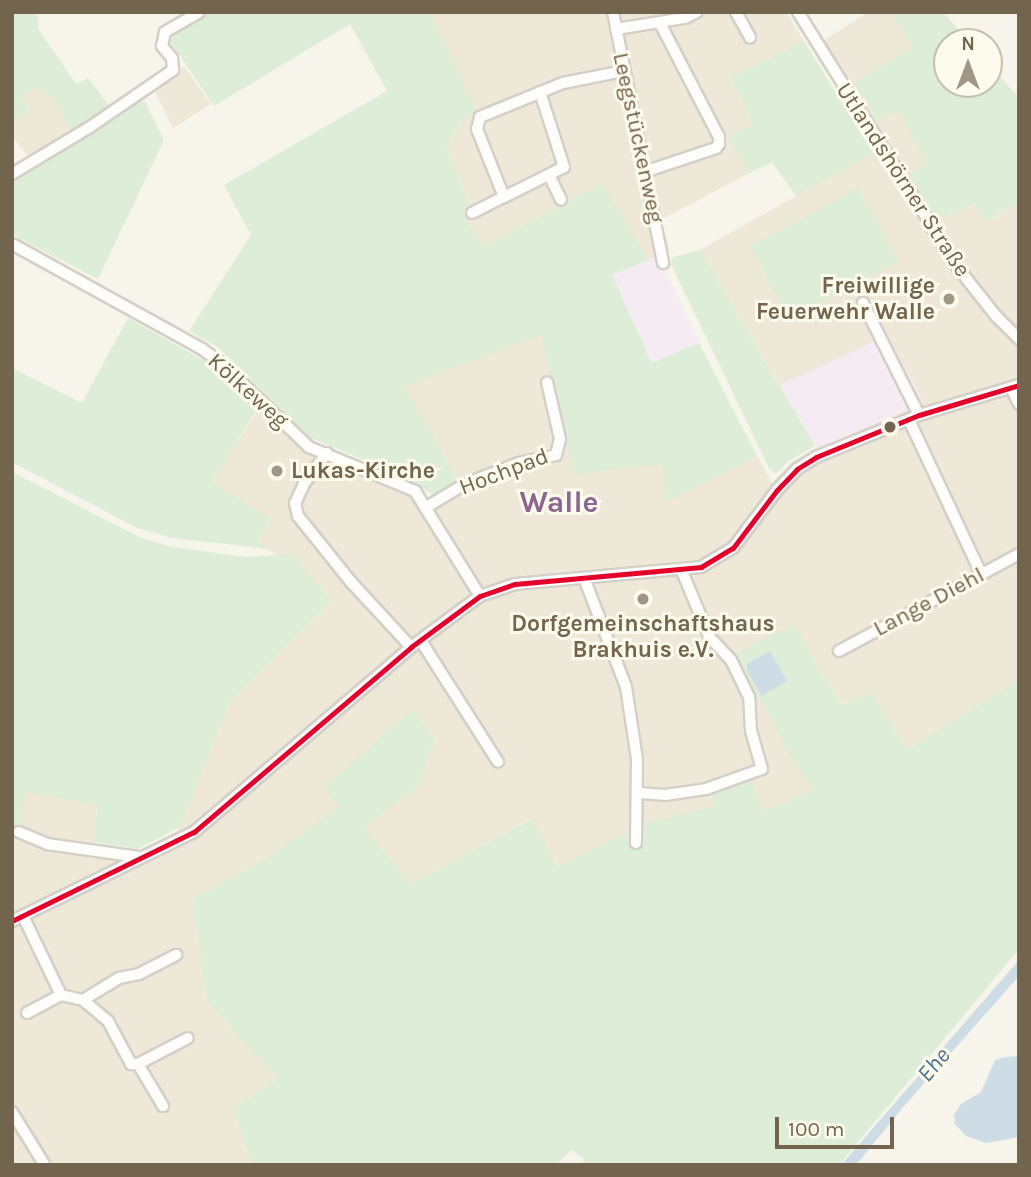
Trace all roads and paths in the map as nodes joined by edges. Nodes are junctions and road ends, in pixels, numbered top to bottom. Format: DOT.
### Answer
graph roads {
  1 [pos="199,12"];
  2 [pos="613,12"];
  3 [pos="697,12"];
  4 [pos="736,12"];
  5 [pos="798,12"];
  6 [pos="660,23"];
  7 [pos="616,29"];
  8 [pos="750,37"];
  9 [pos="623,71"];
  10 [pos="540,92"];
  11 [pos="644,172"];
  12 [pos="12,174"];
  13 [pos="550,177"];
  14 [pos="504,197"];
  15 [pos="561,200"];
  16 [pos="472,213"];
  17 [pos="12,244"];
  18 [pos="663,263"];
  19 [pos="863,303"];
  20 [pos="1019,339"];
  21 [pos="547,382"];
  22 [pos="1015,387"];
  23 [pos="1019,404"];
  24 [pos="914,417"];
  25 [pos="327,453"];
  26 [pos="425,508"];
  27 [pos="1019,554"];
  28 [pos="682,571"];
  29 [pos="981,574"];
  30 [pos="584,578"];
  31 [pos="480,596"];
  32 [pos="421,641"];
  33 [pos="411,647"];
  34 [pos="839,651"];
  35 [pos="498,762"];
  36 [pos="638,793"];
  37 [pos="19,832"];
  38 [pos="636,843"];
  39 [pos="139,857"];
  40 [pos="23,916"];
  41 [pos="12,921"];
  42 [pos="176,955"];
  43 [pos="61,995"];
  44 [pos="83,1000"];
  45 [pos="27,1013"];
  46 [pos="188,1038"];
  47 [pos="138,1064"];
  48 [pos="163,1106"];
  49 [pos="12,1112"];
  50 [pos="44,1164"];
  1 -- 12 [label="street"];
  2 -- 7 [label="street, Leegstückenweg"];
  3 -- 6 [label="street"];
  4 -- 8 [label="street"];
  5 -- 20 [label="street, Utlandshörner Straße"];
  6 -- 7 [label="street"];
  6 -- 11 [label="street"];
  7 -- 9 [label="street, Leegstückenweg"];
  9 -- 10 [label="street"];
  9 -- 11 [label="street, Leegstückenweg"];
  10 -- 13 [label="street"];
  10 -- 14 [label="street"];
  11 -- 18 [label="street, Leegstückenweg"];
  13 -- 14 [label="street"];
  13 -- 15 [label="street"];
  14 -- 16 [label="street"];
  17 -- 25 [label="street, Kölkeweg"];
  19 -- 24 [label="street"];
  21 -- 26 [label="street, Hochpad"];
  22 -- 23 [label="street"];
  22 -- 24 [label="street"];
  24 -- 28 [label="street"];
  24 -- 29 [label="street"];
  25 -- 26 [label="street, Kölkeweg"];
  25 -- 33 [label="street"];
  26 -- 31 [label="street, Kölkeweg"];
  27 -- 29 [label="street, Lange Diehl"];
  28 -- 30 [label="street"];
  28 -- 36 [label="street"];
  29 -- 34 [label="street, Lange Diehl"];
  30 -- 31 [label="street"];
  30 -- 36 [label="street"];
  31 -- 32 [label="street"];
  32 -- 33 [label="street"];
  32 -- 35 [label="street"];
  33 -- 39 [label="street"];
  36 -- 38 [label="street"];
  37 -- 39 [label="street"];
  39 -- 40 [label="street"];
  40 -- 41 [label="street"];
  40 -- 43 [label="street"];
  42 -- 44 [label="street"];
  43 -- 44 [label="street"];
  43 -- 45 [label="street"];
  44 -- 47 [label="street"];
  46 -- 47 [label="street"];
  47 -- 48 [label="street"];
  49 -- 50 [label="street"];
}
